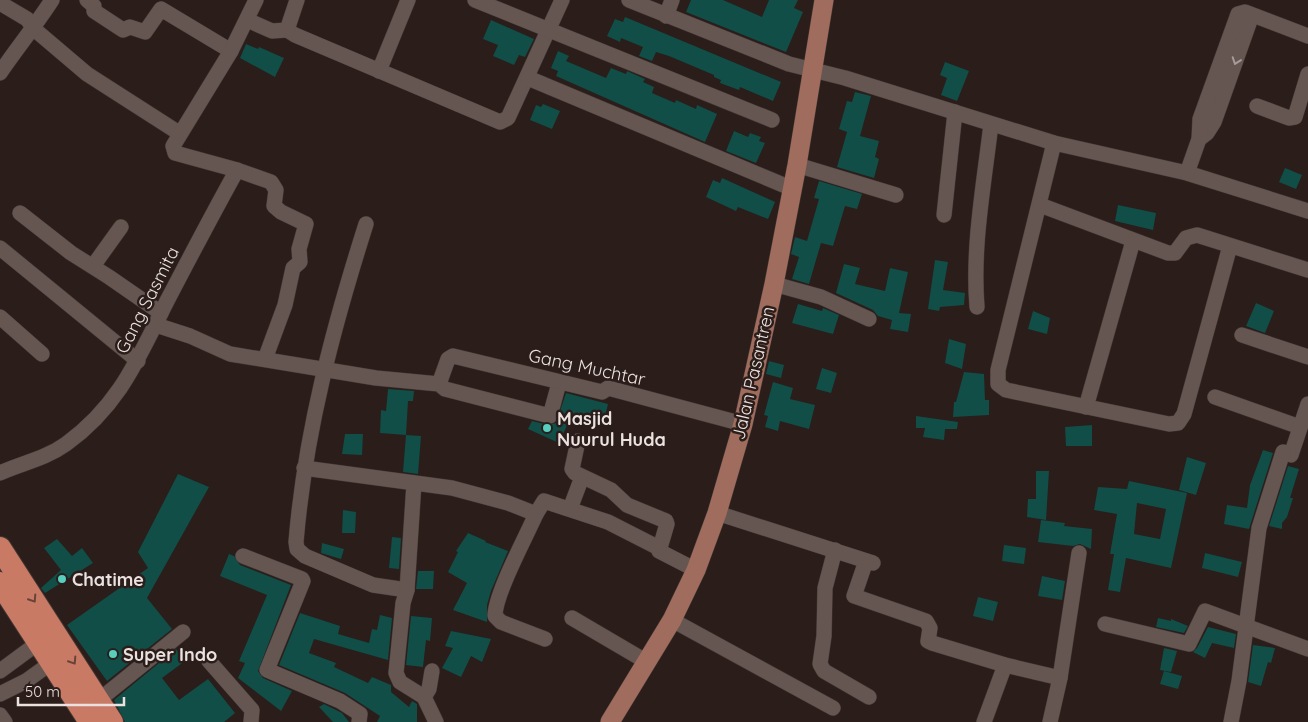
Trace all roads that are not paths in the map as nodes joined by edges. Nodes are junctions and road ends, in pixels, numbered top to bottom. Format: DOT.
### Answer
graph roads {
  1 [pos="52,0"];
  2 [pos="87,0"];
  3 [pos="256,0"];
  4 [pos="297,0"];
  5 [pos="408,0"];
  6 [pos="475,0"];
  7 [pos="562,0"];
  8 [pos="629,0"];
  9 [pos="672,0"];
  10 [pos="824,0"];
  11 [pos="0,3"];
  12 [pos="666,16"];
  13 [pos="254,23"];
  14 [pos="34,29"];
  15 [pos="549,29"];
  16 [pos="287,30"];
  17 [pos="1308,36"];
  18 [pos="230,51"];
  19 [pos="379,71"];
  20 [pos="812,71"];
  21 [pos="0,73"];
  22 [pos="1308,74"];
  23 [pos="528,78"];
  24 [pos="1257,106"];
  25 [pos="955,112"];
  26 [pos="772,120"];
  27 [pos="991,124"];
  28 [pos="178,134"];
  29 [pos="1054,143"];
  30 [pos="798,165"];
  31 [pos="237,170"];
  32 [pos="1187,172"];
  33 [pos="792,189"];
  34 [pos="896,195"];
  35 [pos="1040,205"];
  36 [pos="1308,211"];
  37 [pos="20,213"];
  38 [pos="944,215"];
  39 [pos="366,224"];
  40 [pos="121,227"];
  41 [pos="1133,241"];
  42 [pos="1230,246"];
  43 [pos="0,248"];
  44 [pos="93,266"];
  45 [pos="1308,270"];
  46 [pos="774,284"];
  47 [pos="977,307"];
  48 [pos="0,317"];
  49 [pos="158,319"];
  50 [pos="868,319"];
  51 [pos="1242,335"];
  52 [pos="42,354"];
  53 [pos="1308,357"];
  54 [pos="265,358"];
  55 [pos="138,361"];
  56 [pos="323,370"];
  57 [pos="559,383"];
  58 [pos="439,384"];
  59 [pos="1215,397"];
  60 [pos="1308,404"];
  61 [pos="1086,407"];
  62 [pos="743,424"];
  63 [pos="1300,427"];
  64 [pos="578,442"];
  65 [pos="304,468"];
  66 [pos="0,473"];
  67 [pos="582,476"];
  68 [pos="414,483"];
  69 [pos="570,508"];
  70 [pos="717,513"];
  71 [pos="536,514"];
  72 [pos="0,548"];
  73 [pos="659,548"];
  74 [pos="835,550"];
  75 [pos="1079,553"];
  76 [pos="243,556"];
  77 [pos="696,570"];
  78 [pos="5,583"];
  79 [pos="407,590"];
  80 [pos="572,618"];
  81 [pos="672,620"];
  82 [pos="1105,624"];
  83 [pos="1246,626"];
  84 [pos="43,627"];
  85 [pos="183,632"];
  86 [pos="545,639"];
  87 [pos="1308,649"];
  88 [pos="209,661"];
  89 [pos="647,662"];
  90 [pos="52,663"];
  91 [pos="1005,665"];
  92 [pos="0,671"];
  93 [pos="432,671"];
  94 [pos="1060,678"];
  95 [pos="0,694"];
  96 [pos="424,697"];
  97 [pos="869,697"];
  98 [pos="99,700"];
  99 [pos="834,708"];
  100 [pos="0,715"];
  101 [pos="5,722"];
  102 [pos="90,722"];
  103 [pos="112,722"];
  104 [pos="251,722"];
  105 [pos="359,722"];
  106 [pos="436,722"];
  107 [pos="610,722"];
  108 [pos="984,722"];
  109 [pos="1050,722"];
  110 [pos="1231,722"];
  1 -- 14 [label="street"];
  2 -- 18 [label="street"];
  3 -- 18 [label="street"];
  4 -- 16 [label="street"];
  5 -- 19 [label="street"];
  6 -- 15 [label="street"];
  7 -- 15 [label="street"];
  8 -- 12 [label="street"];
  9 -- 12 [label="street"];
  10 -- 20 [label="main road, Jalan Pasantren"];
  11 -- 14 [label="street"];
  12 -- 20 [label="street"];
  13 -- 16 [label="street"];
  14 -- 21 [label="street"];
  14 -- 28 [label="street"];
  15 -- 23 [label="street"];
  15 -- 26 [label="street"];
  16 -- 19 [label="street"];
  17 -- 32 [label="street"];
  18 -- 28 [label="street"];
  19 -- 23 [label="street"];
  20 -- 25 [label="street"];
  20 -- 30 [label="main road, Jalan Pasantren"];
  22 -- 24 [label="street"];
  23 -- 33 [label="street"];
  25 -- 27 [label="street"];
  25 -- 38 [label="street"];
  27 -- 29 [label="street"];
  27 -- 47 [label="street"];
  28 -- 31 [label="street"];
  29 -- 32 [label="street"];
  29 -- 35 [label="street"];
  30 -- 33 [label="main road, Jalan Pasantren"];
  30 -- 34 [label="street"];
  31 -- 49 [label="street, Gang Sasmita"];
  31 -- 54 [label="street"];
  32 -- 36 [label="street"];
  33 -- 46 [label="main road, Jalan Pasantren"];
  35 -- 41 [label="street"];
  35 -- 61 [label="street"];
  37 -- 44 [label="street"];
  39 -- 56 [label="street"];
  40 -- 44 [label="street"];
  41 -- 42 [label="street"];
  41 -- 61 [label="street"];
  42 -- 45 [label="street"];
  42 -- 61 [label="street"];
  43 -- 55 [label="street"];
  44 -- 49 [label="street"];
  46 -- 50 [label="street"];
  46 -- 62 [label="main road, Jalan Pasantren"];
  48 -- 52 [label="street"];
  49 -- 54 [label="street"];
  49 -- 55 [label="street, Gang Sasmita"];
  51 -- 53 [label="street"];
  54 -- 56 [label="street"];
  55 -- 66 [label="street, Gang Sasmita"];
  56 -- 58 [label="street"];
  56 -- 65 [label="street"];
  57 -- 58 [label="street, Gang Muchtar"];
  57 -- 58 [label="street"];
  57 -- 62 [label="street, Gang Muchtar"];
  59 -- 63 [label="street"];
  60 -- 63 [label="street"];
  62 -- 70 [label="main road, Jalan Pasantren"];
  63 -- 83 [label="street"];
  64 -- 67 [label="street"];
  65 -- 68 [label="street"];
  65 -- 79 [label="street"];
  67 -- 69 [label="street"];
  67 -- 73 [label="street"];
  68 -- 71 [label="street"];
  68 -- 79 [label="street"];
  69 -- 71 [label="street"];
  69 -- 73 [label="street"];
  70 -- 74 [label="street"];
  70 -- 77 [label="main road, Jalan Pasantren"];
  71 -- 86 [label="street"];
  72 -- 78 [label="highway"];
  73 -- 77 [label="street"];
  74 -- 91 [label="street"];
  74 -- 97 [label="street"];
  75 -- 94 [label="street"];
  76 -- 105 [label="street"];
  77 -- 81 [label="main road, Jalan Pasantren"];
  78 -- 84 [label="highway"];
  79 -- 96 [label="street"];
  80 -- 89 [label="street"];
  81 -- 89 [label="main road, Jalan Pasantren"];
  81 -- 99 [label="street"];
  82 -- 83 [label="street"];
  83 -- 87 [label="street"];
  83 -- 110 [label="street"];
  84 -- 90 [label="highway"];
  84 -- 92 [label="street"];
  84 -- 98 [label="highway, one-way"];
  85 -- 98 [label="street"];
  88 -- 104 [label="street"];
  89 -- 107 [label="main road, Jalan Pasantren"];
  90 -- 95 [label="street"];
  90 -- 102 [label="highway"];
  91 -- 94 [label="street"];
  91 -- 108 [label="street"];
  93 -- 96 [label="street"];
  94 -- 109 [label="street"];
  96 -- 106 [label="street"];
  98 -- 103 [label="highway"];
  100 -- 101 [label="street"];
}
